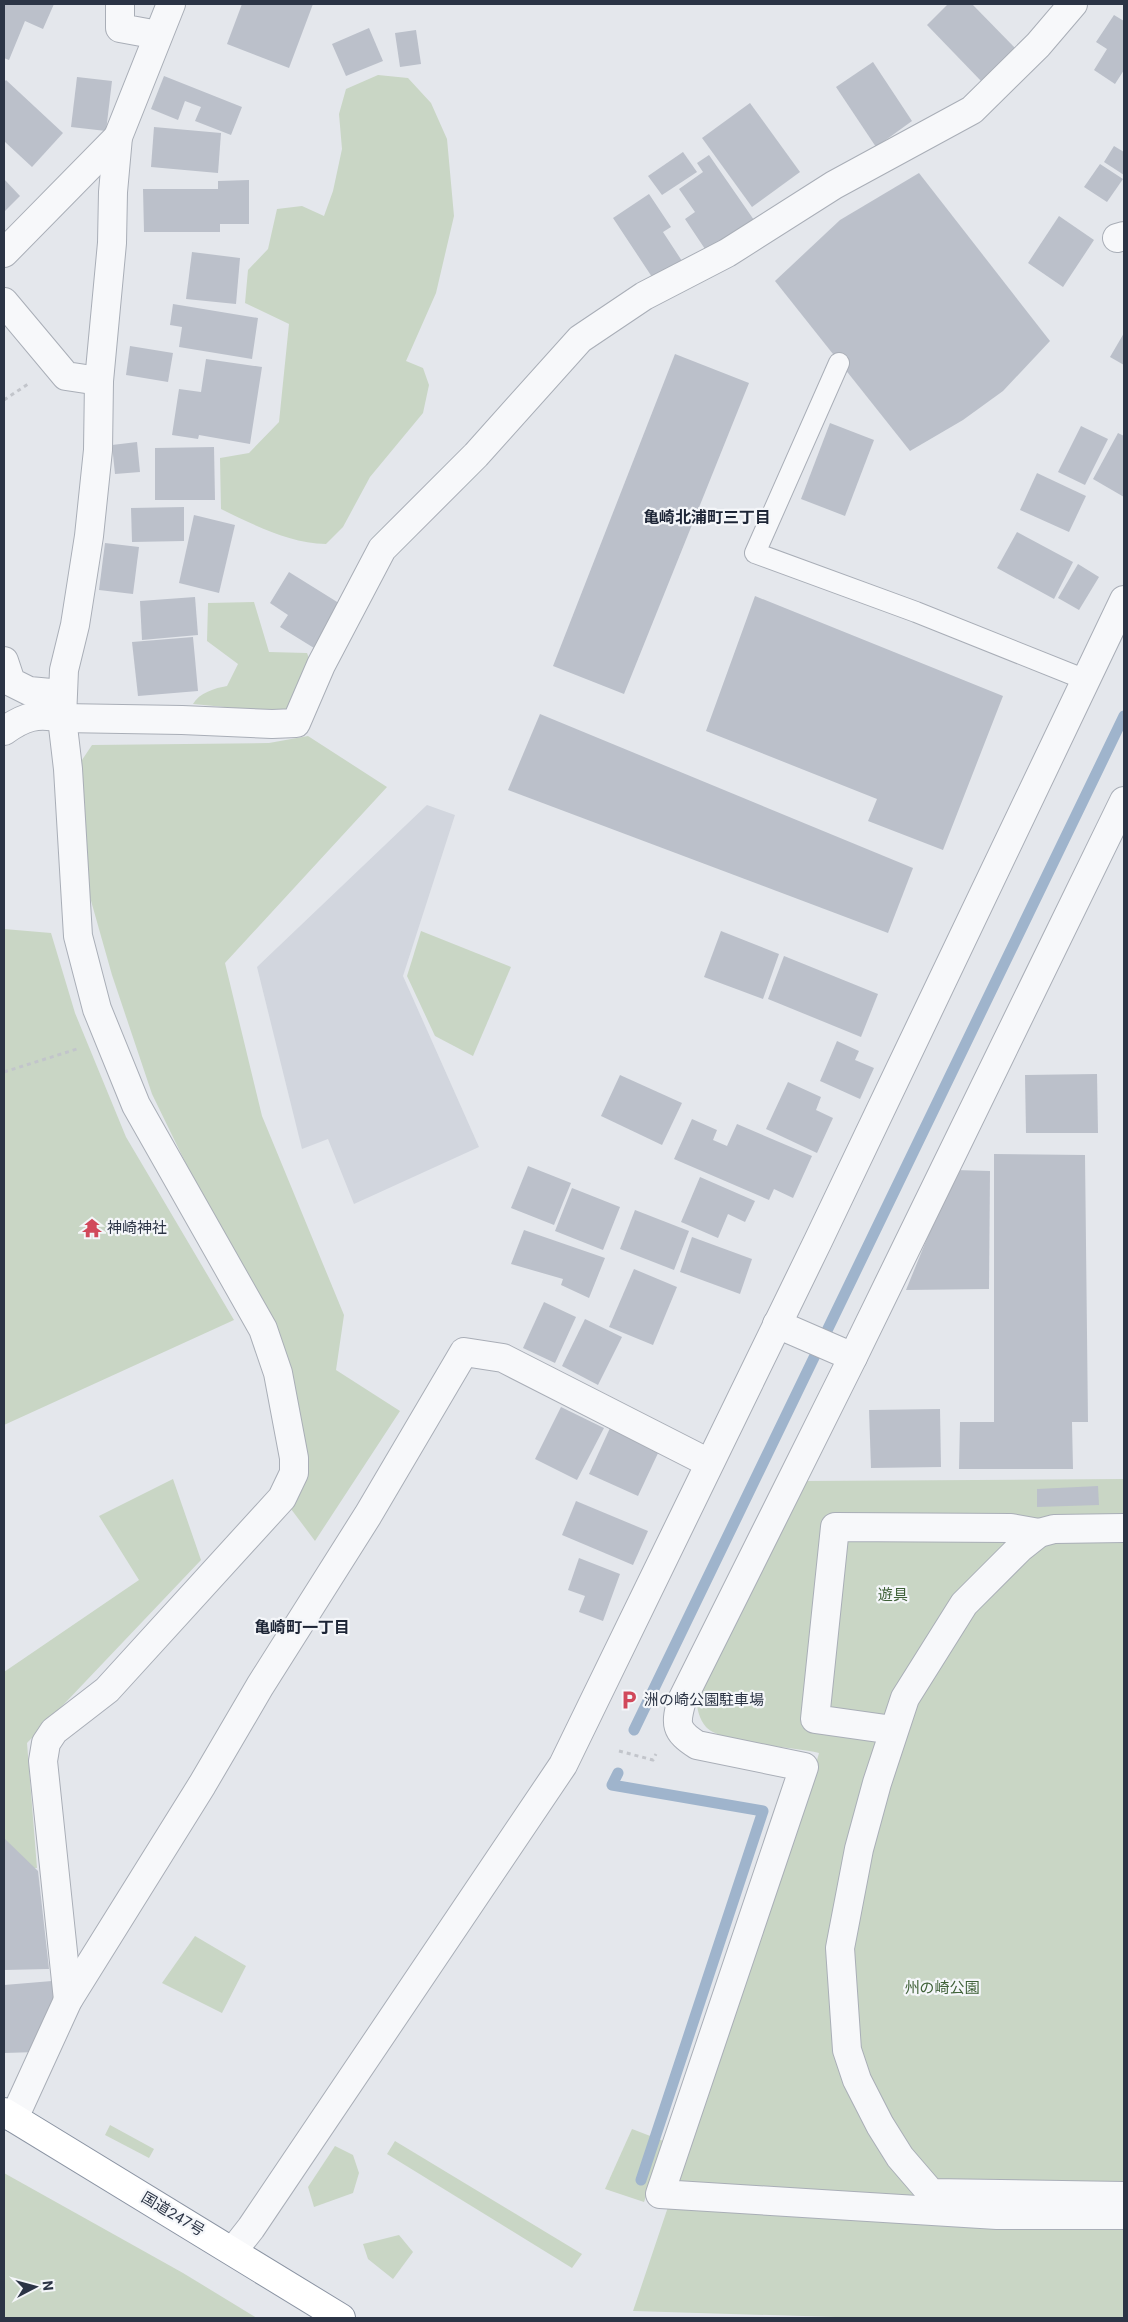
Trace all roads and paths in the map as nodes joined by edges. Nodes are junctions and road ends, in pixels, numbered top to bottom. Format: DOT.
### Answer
graph roads {
  1 [pos="120,4"];
  2 [pos="171,4"];
  3 [pos="1073,4"];
  4 [pos="158,35"];
  5 [pos="118,137"];
  6 [pos="4,253"];
  7 [pos="4,302"];
  8 [pos="840,363"];
  9 [pos="99,381"];
  10 [pos="1124,600"];
  11 [pos="4,662"];
  12 [pos="1086,680"];
  13 [pos="62,706"];
  14 [pos="4,730"];
  15 [pos="1124,801"];
  16 [pos="108,1039"];
  17 [pos="4,1072"];
  18 [pos="777,1324"];
  19 [pos="839,1351"];
  20 [pos="709,1463"];
  21 [pos="1124,1528"];
  22 [pos="1039,1533"];
  23 [pos="893,1730"];
  24 [pos="619,1751"];
  25 [pos="641,1757"];
  26 [pos="68,2000"];
  27 [pos="9,2115"];
  28 [pos="1124,2196"];
  29 [pos="1124,2215"];
  30 [pos="233,2251"];
  31 [pos="341,2318"];
  1 -- 4 [label="street"];
  2 -- 4 [label="street"];
  3 -- 13 [label="street"];
  4 -- 5 [label="street"];
  5 -- 6 [label="street"];
  5 -- 9 [label="street"];
  7 -- 9 [label="street"];
  8 -- 12 [label="lane"];
  9 -- 13 [label="street"];
  10 -- 12 [label="street"];
  11 -- 13 [label="street"];
  12 -- 18 [label="street"];
  13 -- 14 [label="street"];
  13 -- 16 [label="street"];
  15 -- 19 [label="street"];
  16 -- 17 [label="path"];
  16 -- 26 [label="street"];
  18 -- 19 [label="street"];
  18 -- 20 [label="street"];
  19 -- 29 [label="street"];
  20 -- 26 [label="street"];
  20 -- 30 [label="street"];
  21 -- 22 [label="street"];
  22 -- 23 [label="street"];
  22 -- 23 [label="street"];
  23 -- 28 [label="street"];
  24 -- 25 [label="path"];
  26 -- 27 [label="street"];
  27 -- 30 [label="highway, 国道247号"];
  30 -- 31 [label="highway, 国道247号"];
}
